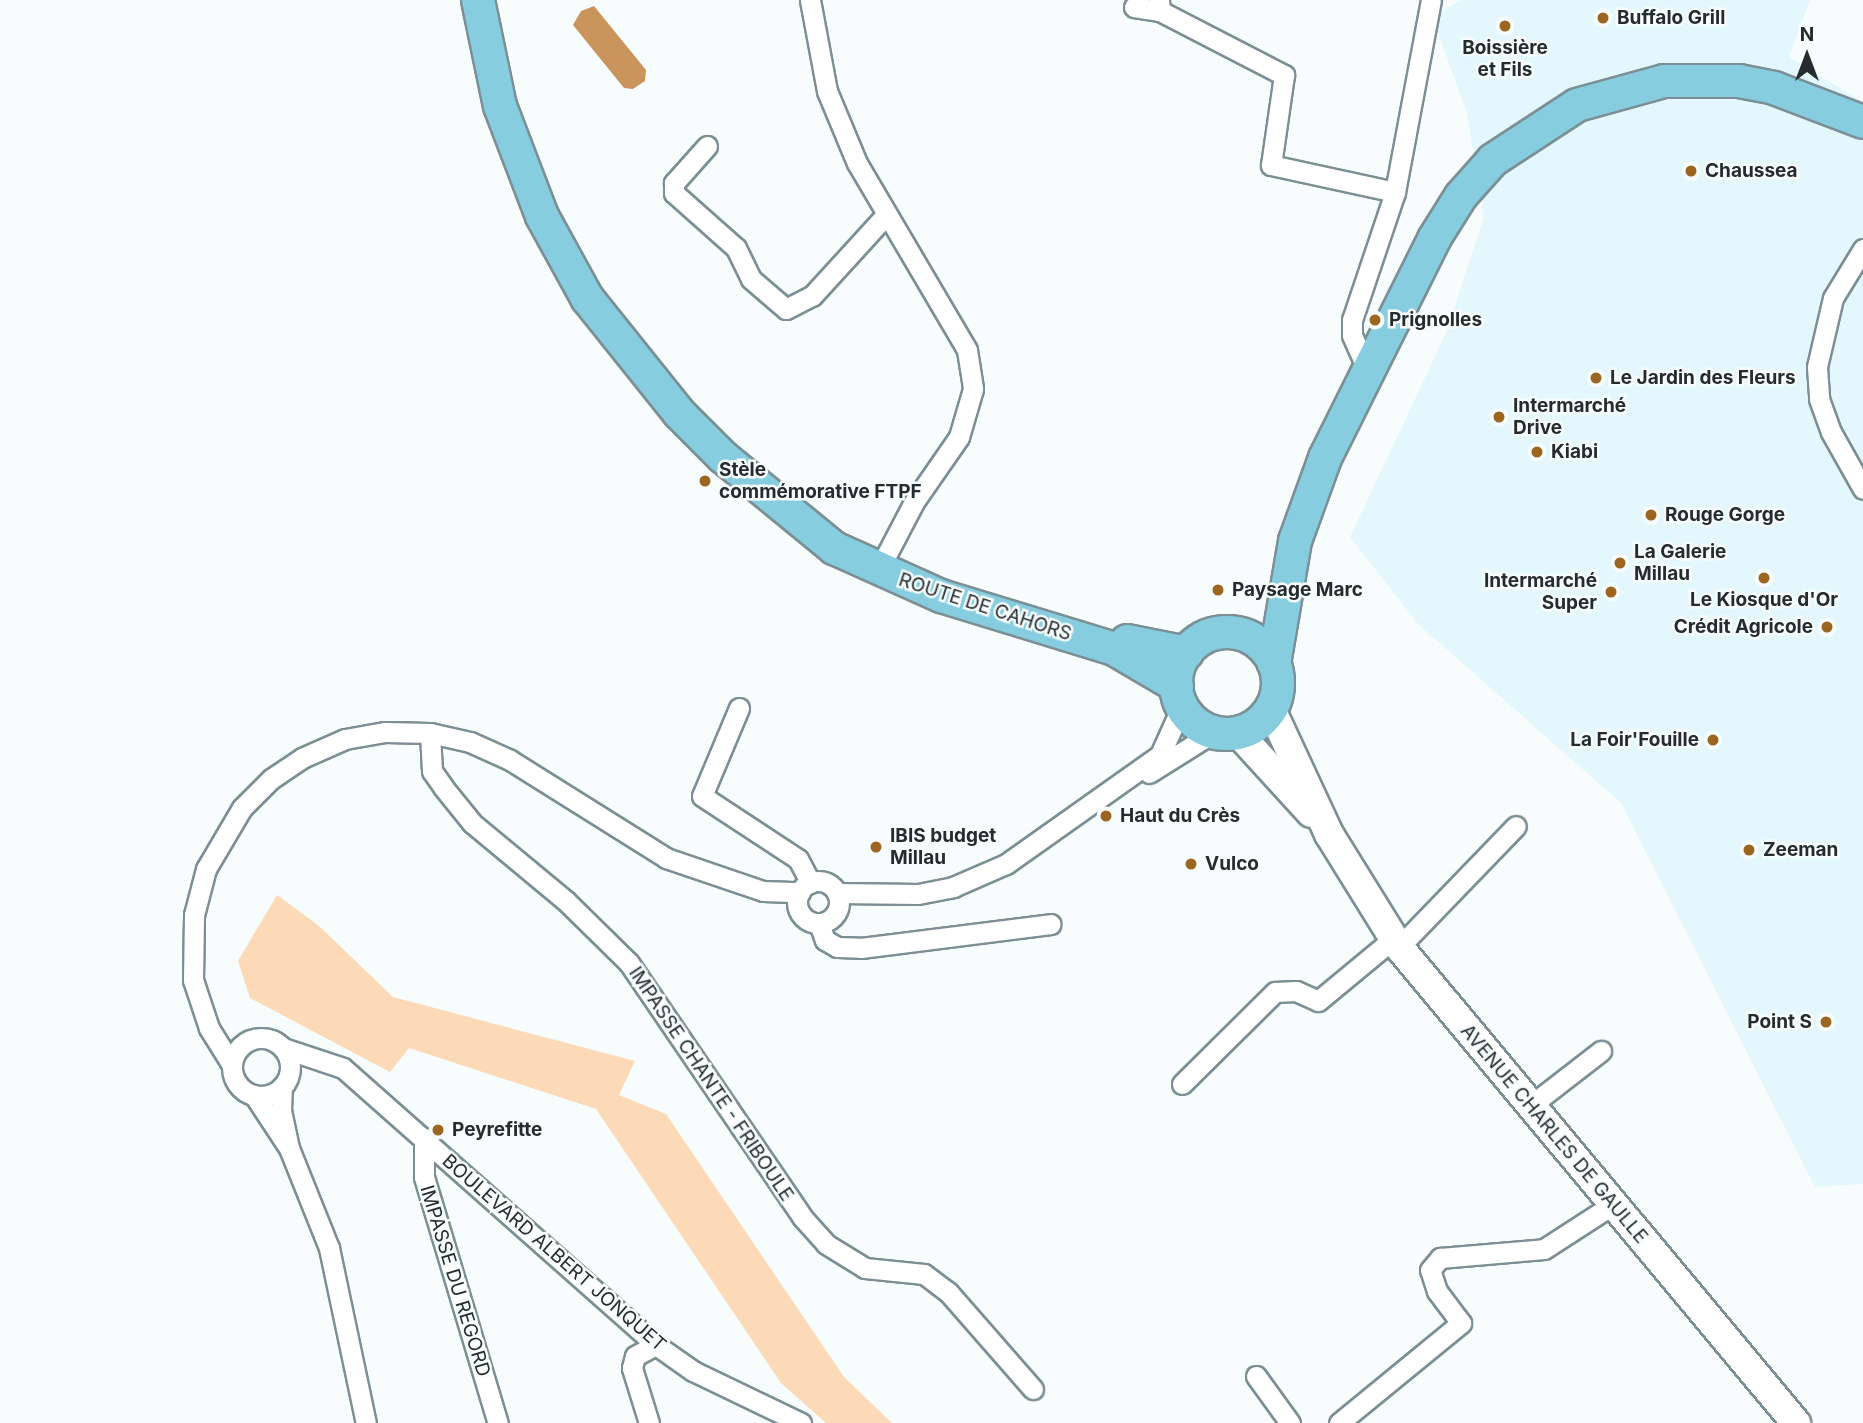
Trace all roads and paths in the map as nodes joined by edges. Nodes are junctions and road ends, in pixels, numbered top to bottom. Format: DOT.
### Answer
graph roads {
  1 [pos="478,0"];
  2 [pos="810,0"];
  3 [pos="1431,0"];
  4 [pos="1159,6"];
  5 [pos="1134,7"];
  6 [pos="1822,107"];
  7 [pos="1863,122"];
  8 [pos="1863,141"];
  9 [pos="707,146"];
  10 [pos="1395,192"];
  11 [pos="885,216"];
  12 [pos="1863,249"];
  13 [pos="1367,369"];
  14 [pos="1863,489"];
  15 [pos="880,564"];
  16 [pos="1287,576"];
  17 [pos="1245,636"];
  18 [pos="1187,653"];
  19 [pos="1274,664"];
  20 [pos="1180,696"];
  21 [pos="739,708"];
  22 [pos="1271,709"];
  23 [pos="1226,732"];
  24 [pos="430,733"];
  25 [pos="1105,796"];
  26 [pos="1516,826"];
  27 [pos="1329,834"];
  28 [pos="803,895"];
  29 [pos="838,901"];
  30 [pos="819,923"];
  31 [pos="1050,924"];
  32 [pos="1396,943"];
  33 [pos="199,1005"];
  34 [pos="254,1039"];
  35 [pos="283,1048"];
  36 [pos="1601,1051"];
  37 [pos="323,1060"];
  38 [pos="232,1065"];
  39 [pos="285,1081"];
  40 [pos="1182,1084"];
  41 [pos="254,1095"];
  42 [pos="1530,1106"];
  43 [pos="424,1138"];
  44 [pos="289,1148"];
  45 [pos="1612,1205"];
  46 [pos="656,1345"];
  47 [pos="1256,1376"];
  48 [pos="1033,1389"];
  49 [pos="366,1423"];
  50 [pos="498,1423"];
  51 [pos="649,1423"];
  52 [pos="801,1423"];
  53 [pos="1290,1423"];
  54 [pos="1339,1423"];
  55 [pos="1796,1423"];
  1 -- 15 [label="main road, ROUTE DE CAHORS"];
  2 -- 11 [label="street"];
  3 -- 10 [label="street"];
  4 -- 5 [label="street"];
  4 -- 10 [label="street"];
  6 -- 7 [label="main road"];
  6 -- 8 [label="main road"];
  6 -- 13 [label="main road"];
  9 -- 11 [label="street"];
  10 -- 13 [label="street"];
  11 -- 15 [label="street"];
  12 -- 14 [label="street"];
  13 -- 16 [label="main road"];
  15 -- 18 [label="main road, ROUTE DE CAHORS"];
  15 -- 20 [label="main road, ROUTE DE CAHORS"];
  16 -- 17 [label="main road"];
  16 -- 19 [label="main road"];
  17 -- 18 [label="main road"];
  17 -- 19 [label="main road"];
  18 -- 20 [label="main road"];
  19 -- 22 [label="main road"];
  20 -- 23 [label="main road"];
  20 -- 25 [label="street"];
  21 -- 28 [label="street"];
  22 -- 23 [label="main road"];
  22 -- 27 [label="main road"];
  23 -- 25 [label="street"];
  23 -- 27 [label="main road"];
  24 -- 28 [label="street"];
  24 -- 33 [label="street"];
  24 -- 48 [label="street, IMPASSE CHANTE - FRIBOULE"];
  25 -- 29 [label="street"];
  26 -- 32 [label="street"];
  27 -- 32 [label="main road, AVENUE CHARLES DE GAULLE"];
  28 -- 29 [label="street"];
  28 -- 30 [label="street"];
  29 -- 30 [label="street"];
  30 -- 31 [label="street"];
  32 -- 40 [label="street"];
  32 -- 42 [label="main road, AVENUE CHARLES DE GAULLE"];
  33 -- 34 [label="street"];
  33 -- 38 [label="street"];
  34 -- 35 [label="street"];
  34 -- 38 [label="street"];
  35 -- 37 [label="street, BOULEVARD ALBERT JONQUET"];
  35 -- 39 [label="street"];
  36 -- 42 [label="street"];
  37 -- 39 [label="street"];
  37 -- 43 [label="street, BOULEVARD ALBERT JONQUET"];
  38 -- 41 [label="street"];
  39 -- 41 [label="street"];
  39 -- 44 [label="street"];
  41 -- 44 [label="street"];
  42 -- 45 [label="main road, AVENUE CHARLES DE GAULLE"];
  43 -- 46 [label="street, BOULEVARD ALBERT JONQUET"];
  43 -- 50 [label="street, IMPASSE DU REGORD"];
  44 -- 49 [label="street"];
  45 -- 54 [label="street"];
  45 -- 55 [label="main road, AVENUE CHARLES DE GAULLE"];
  46 -- 51 [label="street"];
  46 -- 52 [label="street, BOULEVARD ALBERT JONQUET"];
  47 -- 53 [label="street"];
}
